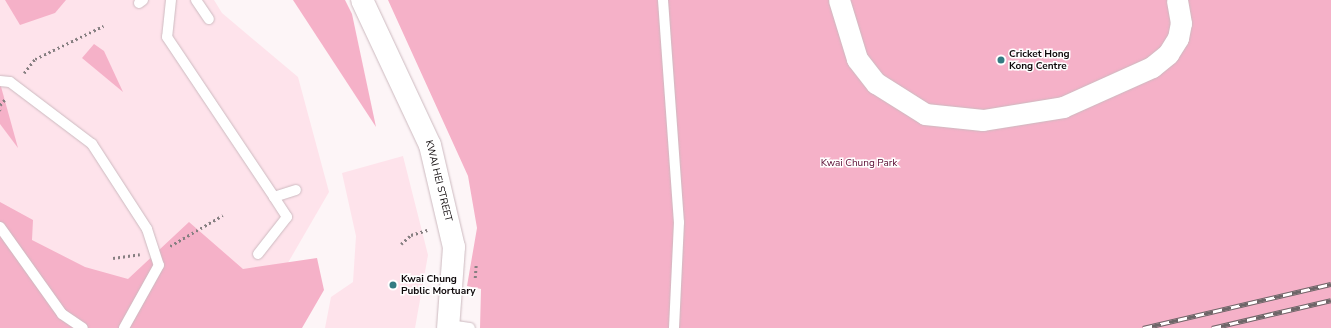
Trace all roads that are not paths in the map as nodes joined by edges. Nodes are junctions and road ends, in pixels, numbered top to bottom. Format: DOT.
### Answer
graph roads {
  1 [pos="171,0"];
  2 [pos="196,0"];
  3 [pos="362,0"];
  4 [pos="663,0"];
  5 [pos="839,0"];
  6 [pos="1177,0"];
  7 [pos="209,19"];
  8 [pos="0,81"];
  9 [pos="296,190"];
  10 [pos="274,197"];
  11 [pos="0,227"];
  12 [pos="258,254"];
  13 [pos="456,327"];
  14 [pos="83,328"];
  15 [pos="124,328"];
  16 [pos="674,328"];
  1 -- 10 [label="lane"];
  2 -- 7 [label="lane"];
  3 -- 13 [label="street, KWAI HEI STREET"];
  4 -- 16 [label="lane"];
  5 -- 6 [label="street"];
  8 -- 15 [label="lane"];
  9 -- 10 [label="lane"];
  10 -- 12 [label="lane"];
  11 -- 14 [label="lane"];
}
